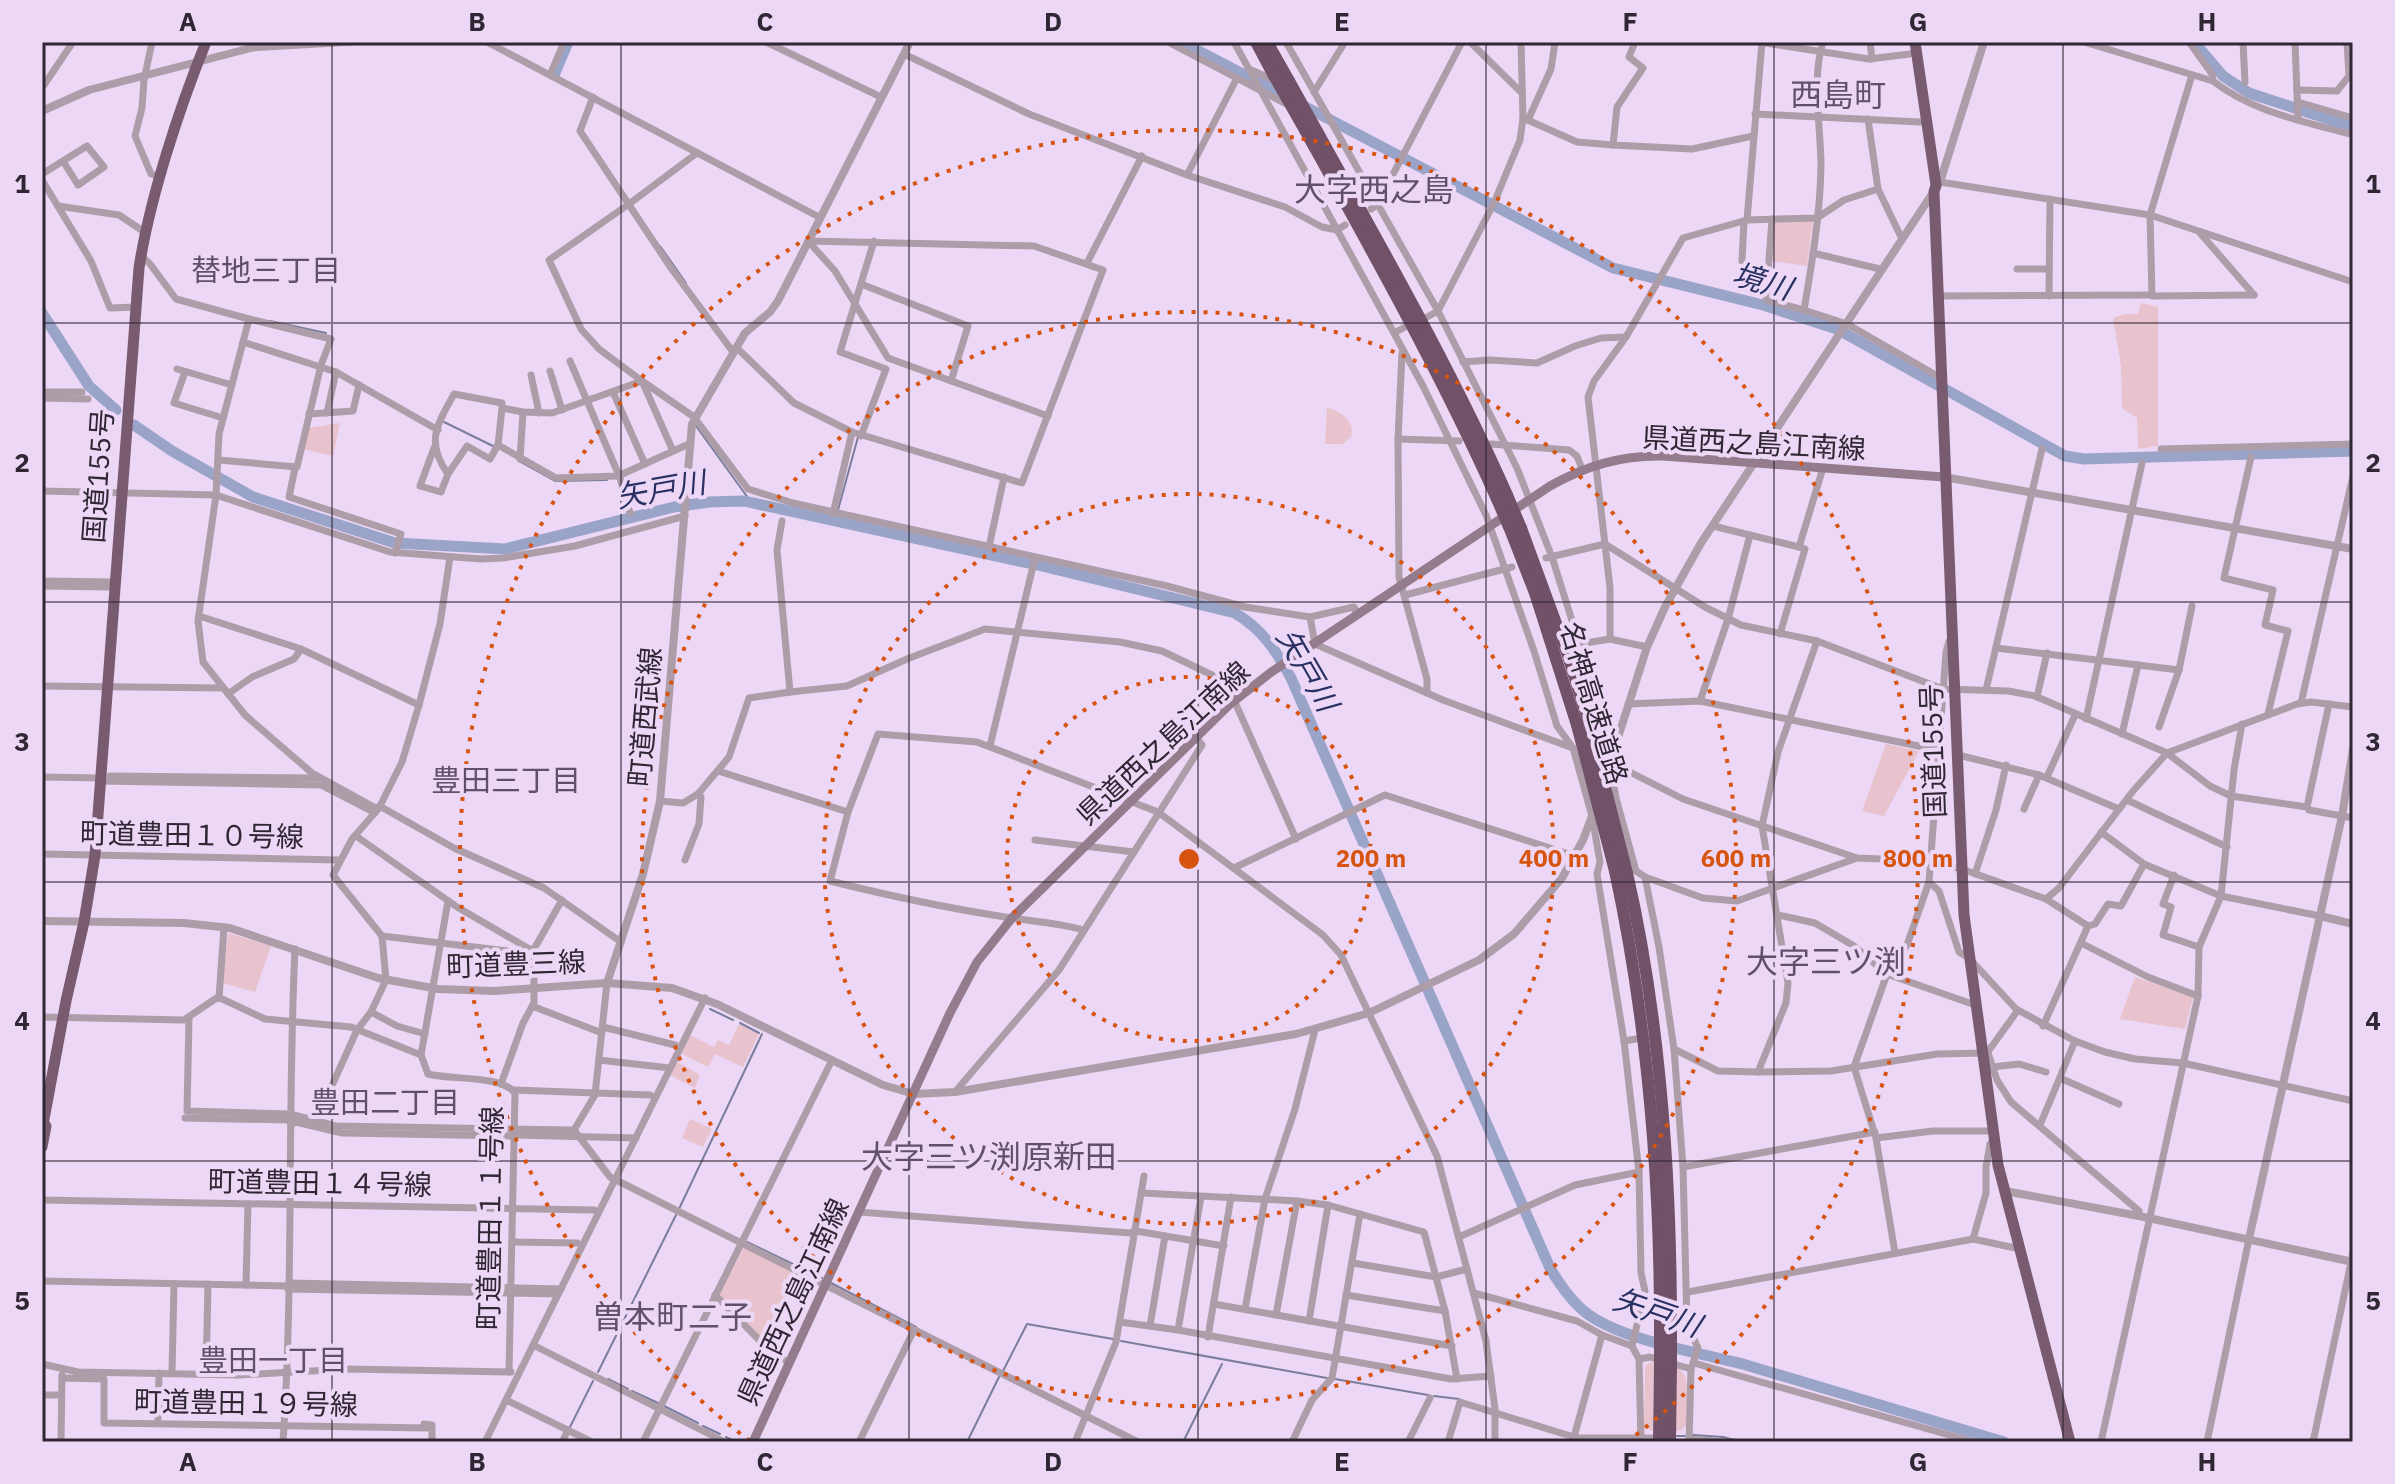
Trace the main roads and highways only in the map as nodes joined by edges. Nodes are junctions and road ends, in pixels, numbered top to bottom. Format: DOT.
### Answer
graph roads {
  1 [pos="206,42"];
  2 [pos="1256,42"];
  3 [pos="1267,42"];
  4 [pos="1915,42"];
  5 [pos="1910,48"];
  6 [pos="1937,187"];
  7 [pos="1944,477"];
  8 [pos="1502,497"];
  9 [pos="65,1018"];
  10 [pos="47,1080"];
  11 [pos="42,1130"];
  12 [pos="42,1147"];
  13 [pos="1666,1365"];
  14 [pos="1656,1440"];
  15 [pos="1674,1441"];
  16 [pos="753,1442"];
  17 [pos="2070,1442"];
  1 -- 9 [label="highway, 国道155号"];
  2 -- 8 [label="highway, 名神高速道路, bridge"];
  3 -- 8 [label="highway, 名神高速道路, bridge"];
  4 -- 6 [label="highway, 国道155号"];
  5 -- 6 [label="highway, 国道155号"];
  6 -- 7 [label="highway, 国道155号"];
  7 -- 16 [label="main road, 県道西之島江南線"];
  7 -- 17 [label="highway, 国道155号"];
  8 -- 13 [label="highway, 名神高速道路, bridge"];
  9 -- 10 [label="highway, 国道155号"];
  9 -- 12 [label="highway, 国道155号"];
  10 -- 11 [label="highway, 国道155号"];
  13 -- 14 [label="highway, 名神高速道路"];
  13 -- 15 [label="highway, 名神高速道路"];
}
